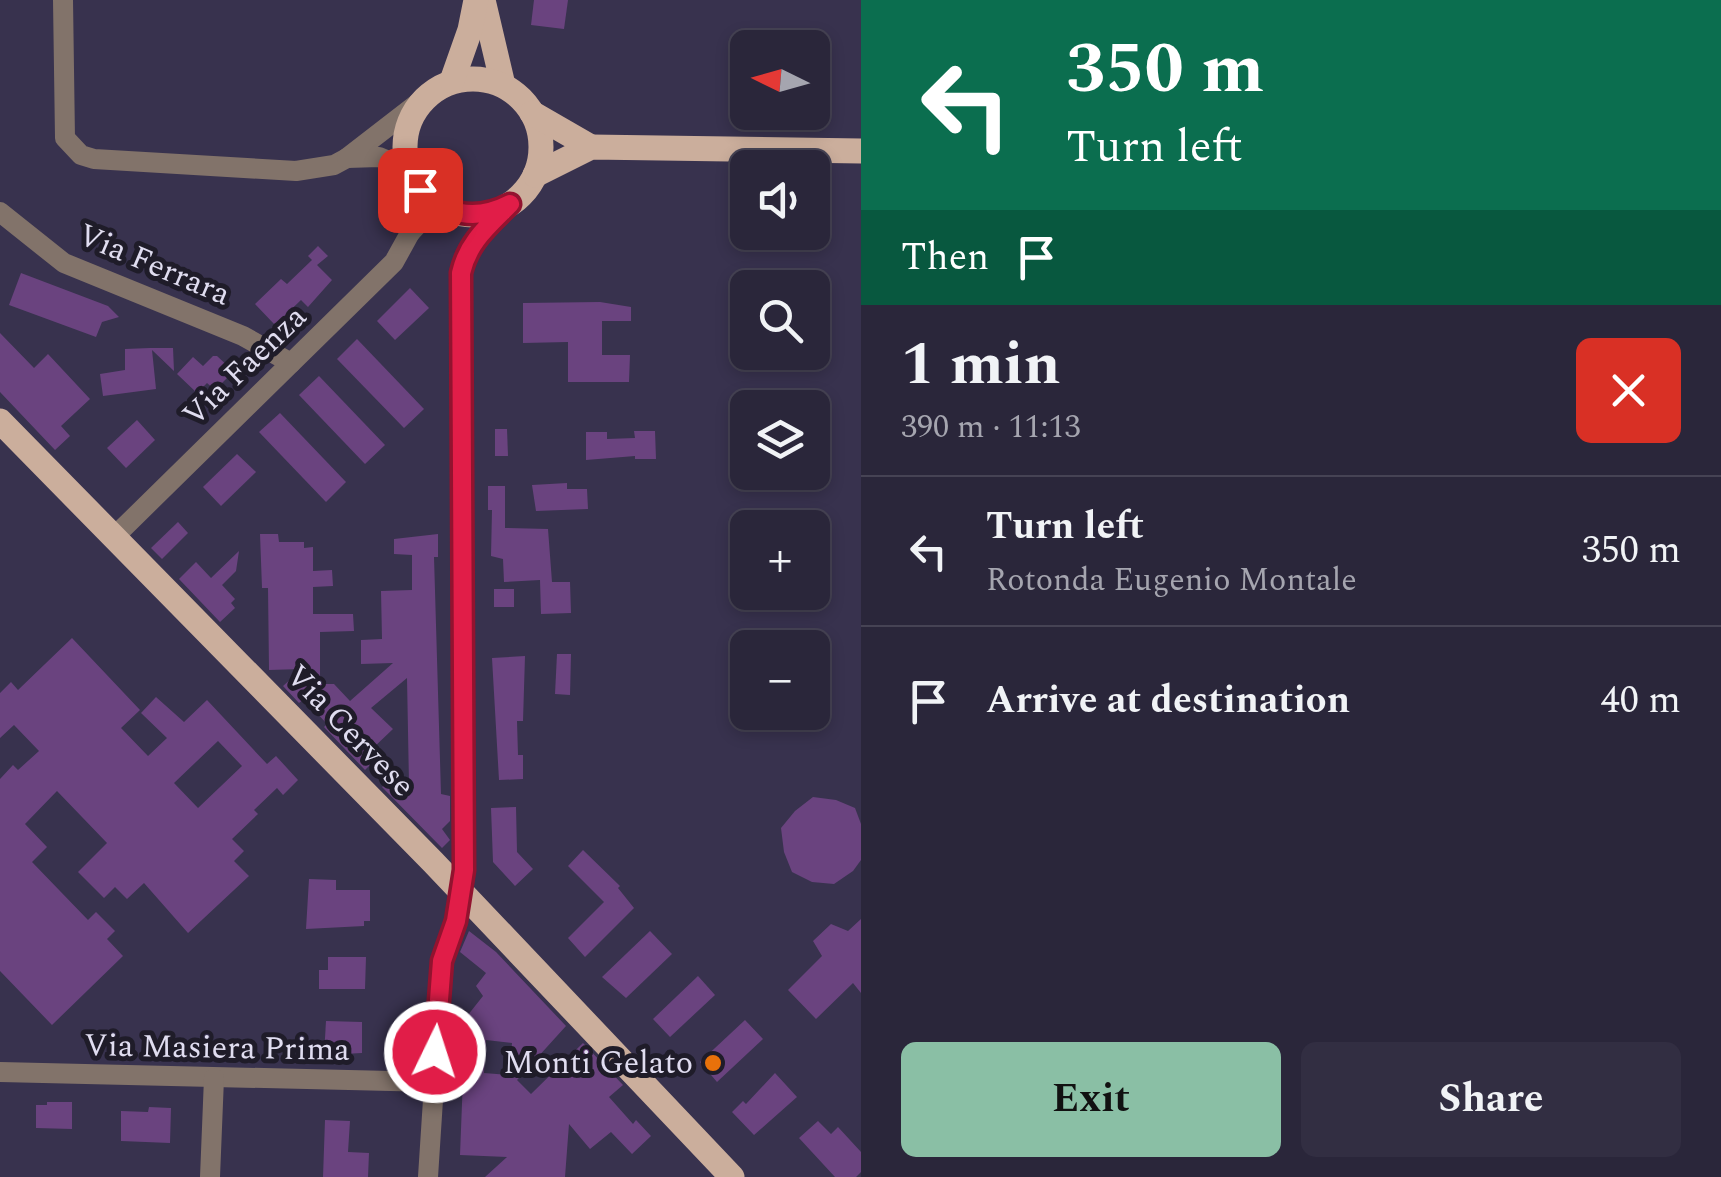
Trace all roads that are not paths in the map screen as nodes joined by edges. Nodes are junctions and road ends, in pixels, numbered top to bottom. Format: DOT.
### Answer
graph roads {
  1 [pos="64,0"];
  2 [pos="480,0"];
  3 [pos="452,81"];
  4 [pos="503,85"];
  5 [pos="422,100"];
  6 [pos="532,113"];
  7 [pos="591,147"];
  8 [pos="861,151"];
  9 [pos="347,158"];
  10 [pos="408,169"];
  11 [pos="535,175"];
  12 [pos="510,204"];
  13 [pos="0,212"];
  14 [pos="450,212"];
  15 [pos="410,233"];
  16 [pos="291,363"];
  17 [pos="0,421"];
  18 [pos="114,537"];
  19 [pos="462,894"];
  20 [pos="0,1072"];
  21 [pos="214,1078"];
  22 [pos="433,1082"];
  23 [pos="210,1177"];
  24 [pos="428,1177"];
  25 [pos="732,1177"];
  1 -- 9 [label="street"];
  2 -- 3 [label="main road"];
  2 -- 4 [label="main road"];
  3 -- 4 [label="main road"];
  3 -- 5 [label="main road"];
  4 -- 6 [label="main road"];
  5 -- 9 [label="street"];
  5 -- 10 [label="main road"];
  6 -- 7 [label="main road"];
  6 -- 11 [label="main road"];
  7 -- 8 [label="main road"];
  7 -- 11 [label="main road"];
  9 -- 10 [label="street"];
  10 -- 14 [label="main road"];
  10 -- 15 [label="street"];
  11 -- 12 [label="main road"];
  12 -- 14 [label="main road"];
  12 -- 19 [label="street"];
  13 -- 16 [label="street, Via Ferrara"];
  14 -- 15 [label="street"];
  15 -- 16 [label="street, Via Faenza"];
  16 -- 18 [label="street, Via Faenza"];
  17 -- 18 [label="main road, Via Cervese"];
  18 -- 19 [label="main road, Via Cervese"];
  19 -- 22 [label="street"];
  19 -- 25 [label="main road, Via Cervese"];
  20 -- 21 [label="street, Via Masiera Prima"];
  21 -- 22 [label="street, Via Masiera Prima"];
  21 -- 23 [label="street"];
  22 -- 24 [label="street"];
}
